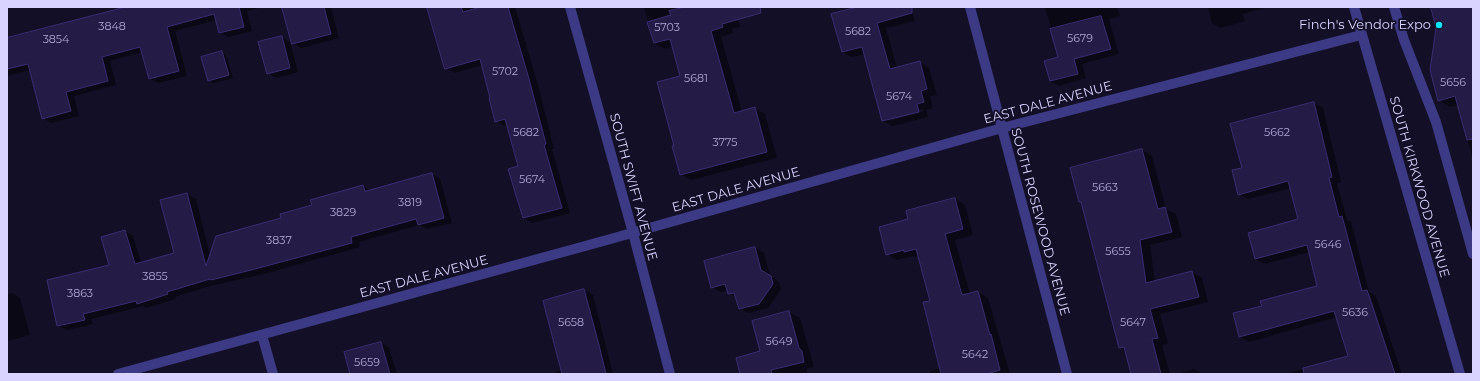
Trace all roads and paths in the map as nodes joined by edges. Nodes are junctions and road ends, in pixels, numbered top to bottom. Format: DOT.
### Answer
graph roads {
  1 [pos="570,7"];
  2 [pos="970,7"];
  3 [pos="1354,7"];
  4 [pos="1394,7"];
  5 [pos="1361,35"];
  6 [pos="1002,128"];
  7 [pos="633,233"];
  8 [pos="1473,254"];
  9 [pos="262,336"];
  10 [pos="118,374"];
  11 [pos="273,374"];
  12 [pos="670,374"];
  13 [pos="1067,374"];
  14 [pos="1460,374"];
  1 -- 7 [label="street, SOUTH SWIFT AVENUE"];
  2 -- 6 [label="street, SOUTH ROSEWOOD AVENUE"];
  3 -- 5 [label="street, SOUTH KIRKWOOD AVENUE"];
  4 -- 8 [label="street"];
  5 -- 6 [label="street, EAST DALE AVENUE"];
  5 -- 14 [label="street, SOUTH KIRKWOOD AVENUE"];
  6 -- 7 [label="street, EAST DALE AVENUE"];
  6 -- 13 [label="street, SOUTH ROSEWOOD AVENUE"];
  7 -- 9 [label="street, EAST DALE AVENUE"];
  7 -- 12 [label="street, SOUTH SWIFT AVENUE"];
  9 -- 10 [label="street, EAST DALE AVENUE"];
  9 -- 11 [label="street"];
}
